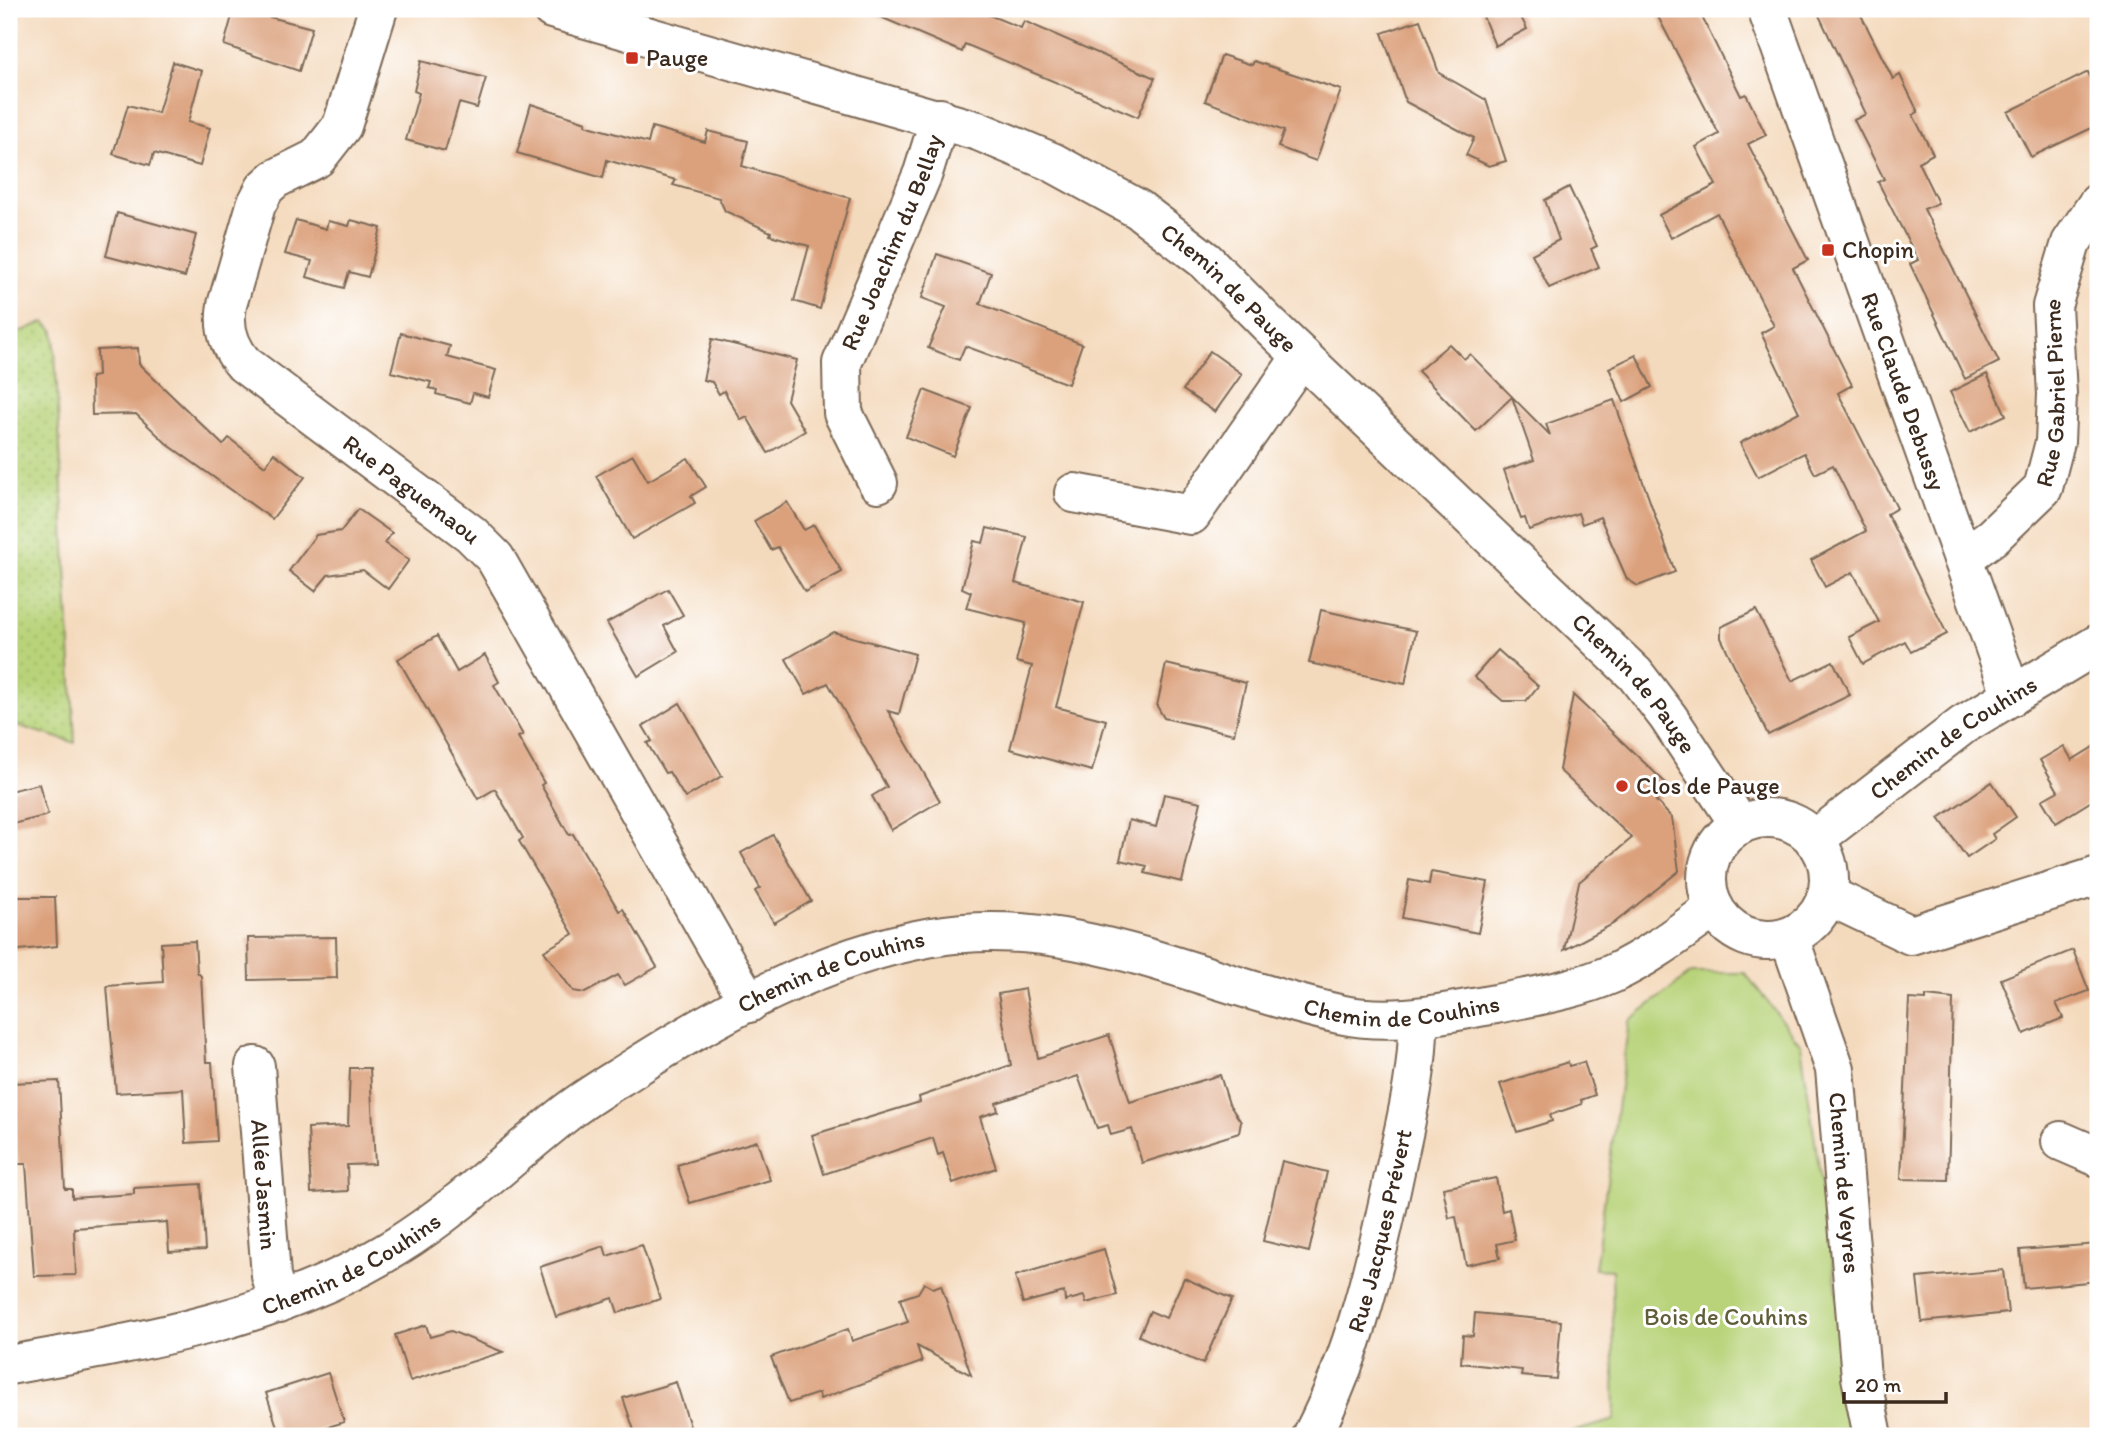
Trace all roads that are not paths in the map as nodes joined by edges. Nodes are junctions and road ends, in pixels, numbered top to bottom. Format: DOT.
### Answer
graph roads {
  1 [pos="378,9"];
  2 [pos="552,9"];
  3 [pos="1767,9"];
  4 [pos="940,118"];
  5 [pos="2098,203"];
  6 [pos="1302,356"];
  7 [pos="878,483"];
  8 [pos="1074,493"];
  9 [pos="1963,558"];
  10 [pos="2098,644"];
  11 [pos="2012,696"];
  12 [pos="1740,825"];
  13 [pos="1814,840"];
  14 [pos="2098,876"];
  15 [pos="1827,895"];
  16 [pos="1714,908"];
  17 [pos="1789,937"];
  18 [pos="749,1003"];
  19 [pos="1418,1018"];
  20 [pos="256,1066"];
  21 [pos="2061,1141"];
  22 [pos="2098,1157"];
  23 [pos="279,1303"];
  24 [pos="9,1365"];
  25 [pos="1312,1436"];
  26 [pos="1873,1436"];
  1 -- 18 [label="street, Rue Paguemaou"];
  2 -- 4 [label="street, Chemin de Pauge"];
  3 -- 9 [label="street, Rue Claude Debussy"];
  4 -- 6 [label="street, Chemin de Pauge"];
  4 -- 7 [label="street, Rue Joachim du Bellay"];
  5 -- 9 [label="street, Rue Gabriel Pierne"];
  6 -- 8 [label="street"];
  6 -- 12 [label="street, Chemin de Pauge"];
  9 -- 11 [label="street, Rue Claude Debussy"];
  10 -- 11 [label="street, Chemin de Couhins"];
  11 -- 13 [label="street, Chemin de Couhins"];
  12 -- 13 [label="street"];
  12 -- 16 [label="street"];
  13 -- 15 [label="street"];
  14 -- 15 [label="street"];
  15 -- 17 [label="street"];
  16 -- 17 [label="street"];
  16 -- 19 [label="street, Chemin de Couhins"];
  17 -- 26 [label="street, Chemin de Veyres"];
  18 -- 19 [label="street, Chemin de Couhins"];
  18 -- 23 [label="street, Chemin de Couhins"];
  19 -- 25 [label="street, Rue Jacques Prévert"];
  20 -- 23 [label="street, Allée Jasmin"];
  21 -- 22 [label="street"];
  23 -- 24 [label="street, Chemin de Couhins"];
}
